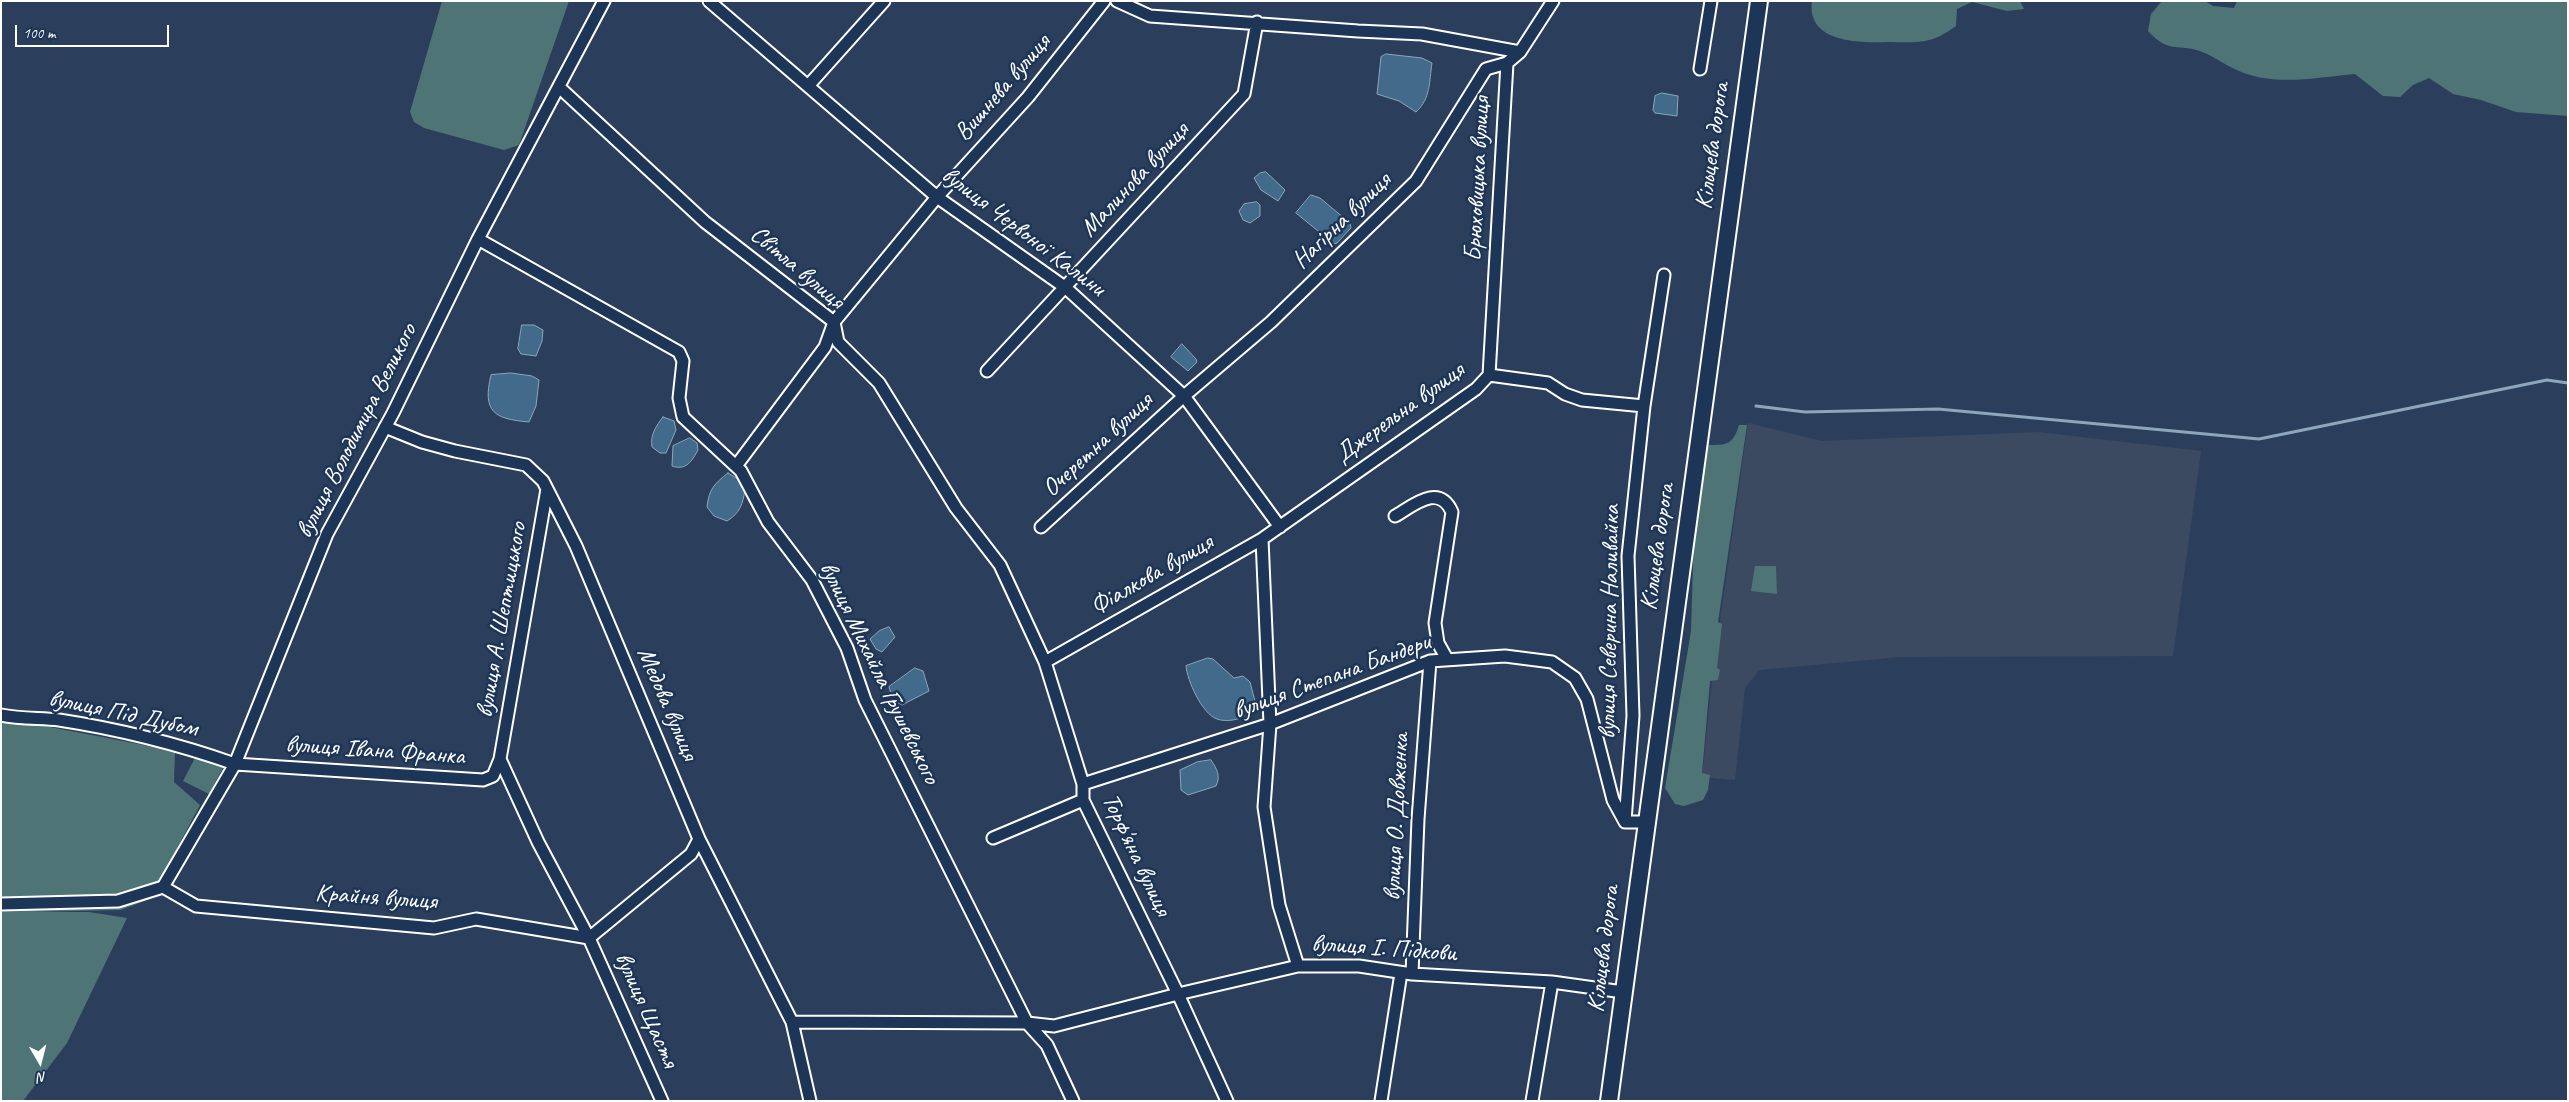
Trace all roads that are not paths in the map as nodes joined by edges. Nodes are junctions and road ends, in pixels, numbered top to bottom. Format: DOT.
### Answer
graph roads {
  1 [pos="604,1"];
  2 [pos="709,1"];
  3 [pos="884,1"];
  4 [pos="1104,1"];
  5 [pos="1117,1"];
  6 [pos="1553,1"];
  7 [pos="1712,1"];
  8 [pos="1759,1"];
  9 [pos="1257,22"];
  10 [pos="1520,52"];
  11 [pos="1507,63"];
  12 [pos="1700,69"];
  13 [pos="808,86"];
  14 [pos="559,87"];
  15 [pos="937,197"];
  16 [pos="478,239"];
  17 [pos="1664,276"];
  18 [pos="1066,288"];
  19 [pos="834,322"];
  20 [pos="987,371"];
  21 [pos="1489,376"];
  22 [pos="1184,396"];
  23 [pos="1644,406"];
  24 [pos="385,427"];
  25 [pos="736,466"];
  26 [pos="548,490"];
  27 [pos="1395,516"];
  28 [pos="1280,526"];
  29 [pos="1041,527"];
  30 [pos="1262,538"];
  31 [pos="1000,566"];
  32 [pos="1447,659"];
  33 [pos="1046,662"];
  34 [pos="1430,662"];
  35 [pos="1,715"];
  36 [pos="1270,724"];
  37 [pos="500,759"];
  38 [pos="235,764"];
  39 [pos="1083,784"];
  40 [pos="1083,800"];
  41 [pos="1625,822"];
  42 [pos="1646,822"];
  43 [pos="993,838"];
  44 [pos="699,840"];
  45 [pos="164,887"];
  46 [pos="1,904"];
  47 [pos="589,938"];
  48 [pos="1298,966"];
  49 [pos="1407,974"];
  50 [pos="1552,982"];
  51 [pos="1623,992"];
  52 [pos="1178,994"];
  53 [pos="792,1022"];
  54 [pos="1028,1023"];
  55 [pos="662,1101"];
  56 [pos="810,1101"];
  57 [pos="1073,1101"];
  58 [pos="1227,1101"];
  59 [pos="1381,1101"];
  60 [pos="1532,1101"];
  61 [pos="1609,1101"];
  1 -- 14 [label="street, вулиця Володимира Великого"];
  2 -- 13 [label="street, вулиця Червоної Калини"];
  3 -- 13 [label="street"];
  4 -- 15 [label="street, Вишнева вулиця"];
  5 -- 9 [label="street"];
  6 -- 10 [label="street, Брюховицька вулиця"];
  7 -- 12 [label="street"];
  8 -- 42 [label="highway, Кільцева дорога"];
  9 -- 10 [label="street"];
  9 -- 18 [label="street, Малинова вулиця"];
  10 -- 11 [label="street, Брюховицька вулиця"];
  11 -- 21 [label="street, Брюховицька вулиця"];
  11 -- 22 [label="street, Нагірна вулиця"];
  13 -- 15 [label="street, вулиця Червоної Калини"];
  14 -- 16 [label="street, вулиця Володимира Великого"];
  14 -- 19 [label="street, Світла вулиця"];
  15 -- 18 [label="street, вулиця Червоної Калини"];
  15 -- 19 [label="street, Вишнева вулиця"];
  16 -- 24 [label="street, вулиця Володимира Великого"];
  16 -- 25 [label="street, вулиця Михайла Грушевського"];
  17 -- 23 [label="street, вулиця Северина Наливайка"];
  18 -- 20 [label="street, Малинова вулиця"];
  18 -- 22 [label="street, вулиця Червоної Калини"];
  19 -- 25 [label="street, Вишнева вулиця"];
  19 -- 31 [label="street, Світла вулиця"];
  21 -- 23 [label="street, Джерельна вулиця"];
  21 -- 28 [label="street, Джерельна вулиця"];
  22 -- 28 [label="street, вулиця Червоної Калини"];
  22 -- 29 [label="street, Очеретна вулиця"];
  23 -- 41 [label="street, вулиця Северина Наливайка"];
  24 -- 26 [label="street, Медова вулиця"];
  24 -- 38 [label="street, вулиця Володимира Великого"];
  25 -- 54 [label="street, вулиця Михайла Грушевського"];
  26 -- 37 [label="street, вулиця А. Шептицького"];
  26 -- 44 [label="street, Медова вулиця"];
  27 -- 32 [label="street"];
  28 -- 30 [label="street, Фіалкова вулиця"];
  30 -- 33 [label="street, Фіалкова вулиця"];
  30 -- 36 [label="street"];
  31 -- 33 [label="street, Торф'яна вулиця"];
  32 -- 34 [label="street, вулиця Степана Бандери"];
  32 -- 41 [label="street, вулиця Степана Бандери"];
  33 -- 39 [label="street, Торф'яна вулиця"];
  34 -- 36 [label="street, вулиця Степана Бандери"];
  34 -- 49 [label="street, вулиця О. Довженка"];
  35 -- 38 [label="street, вулиця Під Дубом"];
  36 -- 39 [label="street, вулиця Степана Бандери"];
  36 -- 48 [label="street"];
  37 -- 38 [label="street, вулиця Івана Франка"];
  37 -- 47 [label="street, вулиця Щастя"];
  38 -- 45 [label="street, вулиця Володимира Великого"];
  39 -- 40 [label="street, Торф'яна вулиця"];
  40 -- 43 [label="street"];
  40 -- 52 [label="street, Торф'яна вулиця"];
  41 -- 42 [label="street"];
  42 -- 51 [label="highway, Кільцева дорога"];
  44 -- 47 [label="street"];
  44 -- 53 [label="street, Медова вулиця"];
  45 -- 46 [label="street"];
  45 -- 47 [label="street, Крайня вулиця"];
  47 -- 55 [label="street, вулиця Щастя"];
  48 -- 49 [label="street, вулиця І. Підкови"];
  48 -- 52 [label="street, вулиця І. Підкови"];
  49 -- 50 [label="street, вулиця І. Підкови"];
  49 -- 59 [label="street, вулиця О. Довженка"];
  50 -- 51 [label="street, вулиця І. Підкови"];
  50 -- 60 [label="street"];
  51 -- 61 [label="highway, Кільцева дорога"];
  52 -- 54 [label="street, вулиця І. Підкови"];
  52 -- 58 [label="street, Торф'яна вулиця"];
  53 -- 54 [label="street, вулиця І. Підкови"];
  53 -- 56 [label="street, Медова вулиця"];
  54 -- 57 [label="street, вулиця Михайла Грушевського"];
}
